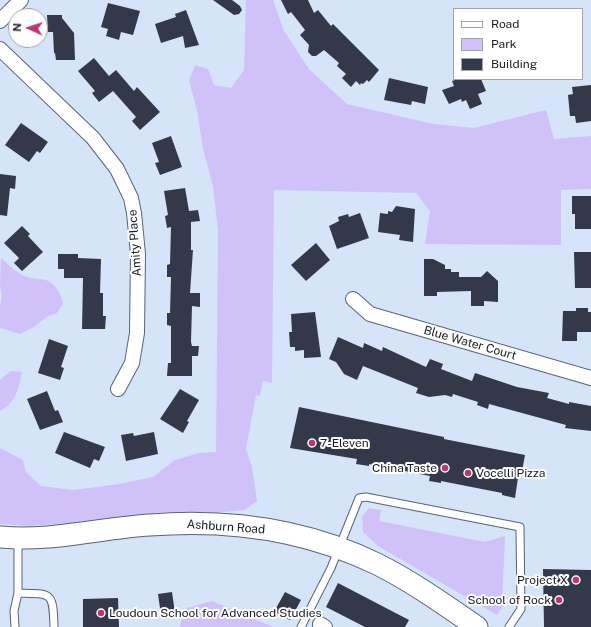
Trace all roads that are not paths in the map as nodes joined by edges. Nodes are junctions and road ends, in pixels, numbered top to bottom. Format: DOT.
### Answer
graph roads {
  1 [pos="21,0"];
  2 [pos="0,21"];
  3 [pos="0,49"];
  4 [pos="353,299"];
  5 [pos="591,378"];
  6 [pos="118,389"];
  7 [pos="9,538"];
  8 [pos="339,549"];
  9 [pos="18,594"];
  10 [pos="14,627"];
  11 [pos="54,627"];
  12 [pos="301,627"];
  13 [pos="477,627"];
  14 [pos="509,627"];
  1 -- 2 [label="street"];
  3 -- 6 [label="street, Amity Place"];
  4 -- 5 [label="street, Blue Water Court"];
  7 -- 8 [label="main road, Ashburn Road"];
  7 -- 9 [label="lane"];
  8 -- 12 [label="lane"];
  8 -- 13 [label="main road, Ashburn Road"];
  8 -- 14 [label="lane"];
  9 -- 10 [label="lane"];
  9 -- 11 [label="lane"];
}
